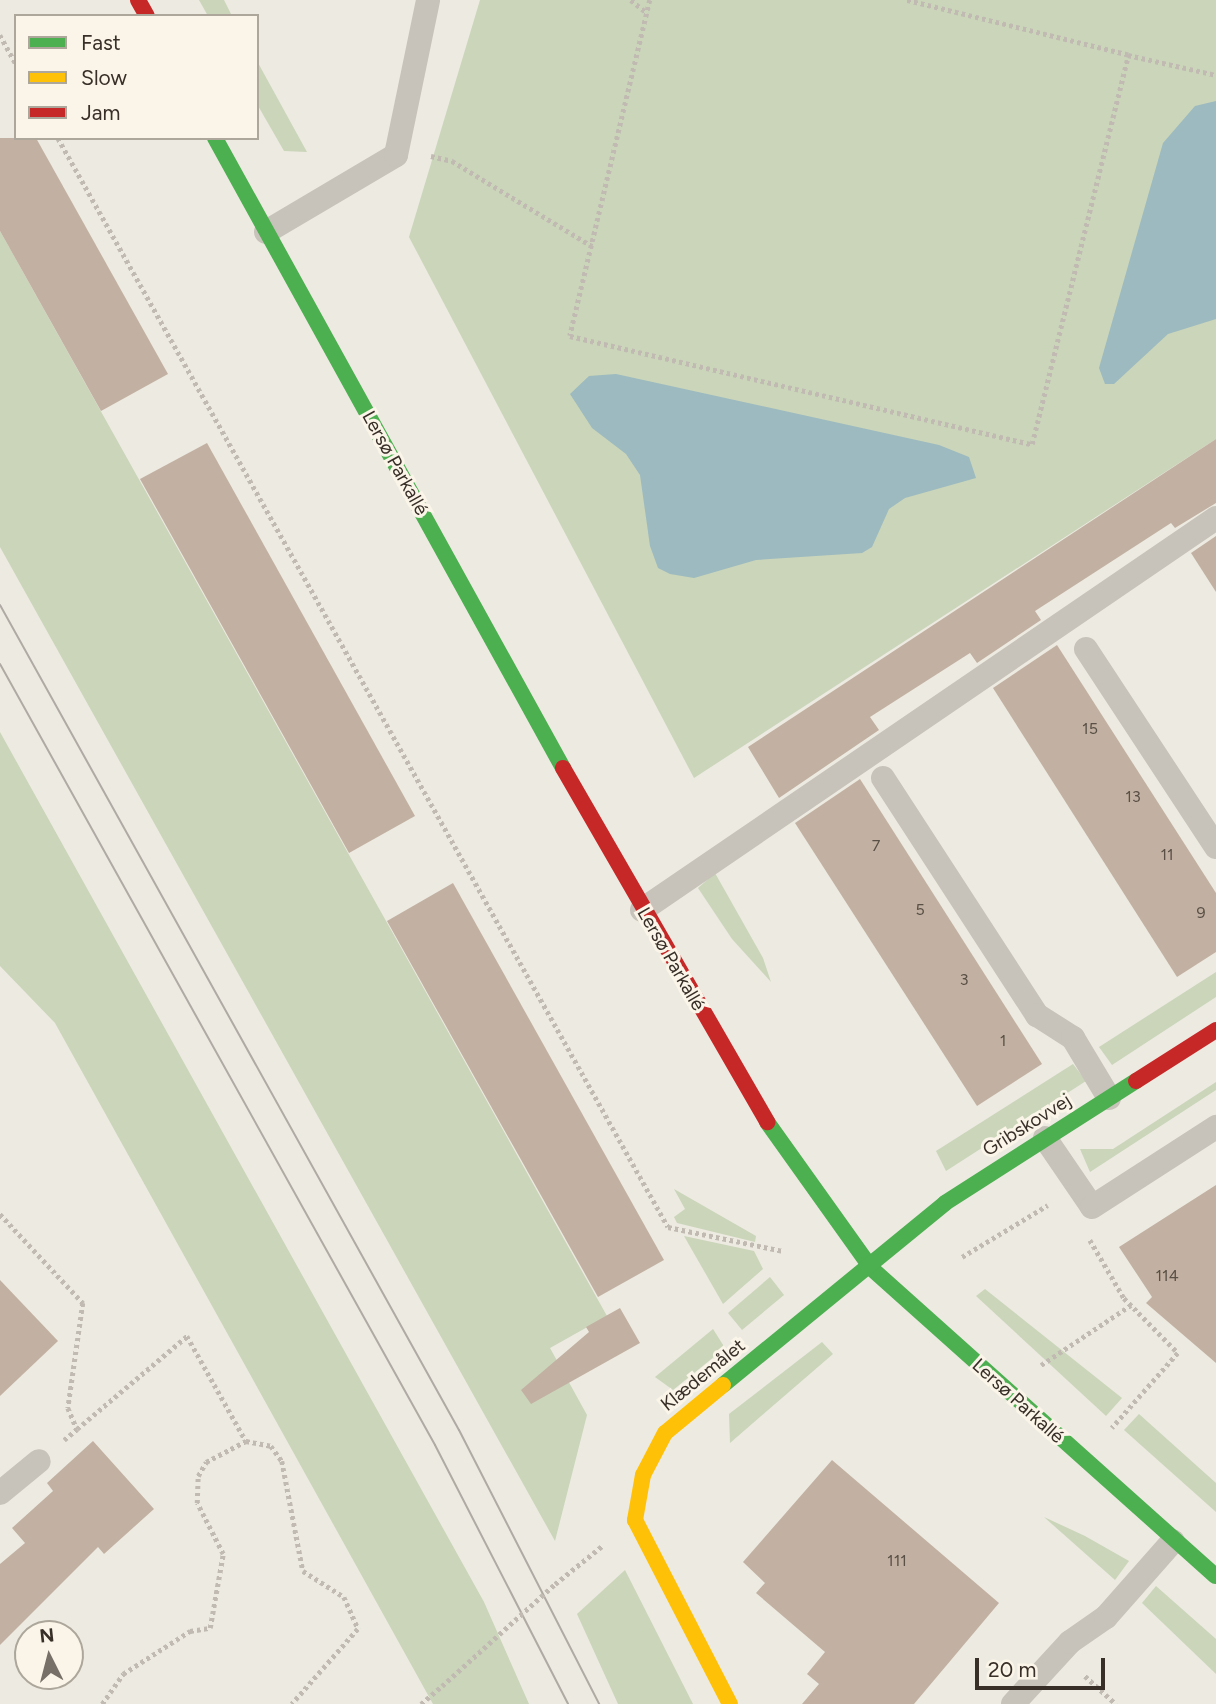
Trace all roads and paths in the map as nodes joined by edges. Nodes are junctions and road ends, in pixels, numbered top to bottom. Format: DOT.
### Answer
graph roads {
  1 [pos="428,0"];
  2 [pos="631,0"];
  3 [pos="650,0"];
  4 [pos="905,0"];
  5 [pos="647,13"];
  6 [pos="0,35"];
  7 [pos="1128,55"];
  8 [pos="14,60"];
  9 [pos="1216,75"];
  10 [pos="59,140"];
  11 [pos="216,140"];
  12 [pos="397,147"];
  13 [pos="267,232"];
  14 [pos="592,246"];
  15 [pos="1216,519"];
  16 [pos="1086,649"];
  17 [pos="883,778"];
  18 [pos="1216,847"];
  19 [pos="642,910"];
  20 [pos="1216,1030"];
  21 [pos="1110,1098"];
  22 [pos="1216,1127"];
  23 [pos="1045,1138"];
  24 [pos="0,1214"];
  25 [pos="1084,1229"];
  26 [pos="783,1251"];
  27 [pos="870,1268"];
  28 [pos="1130,1306"];
  29 [pos="1005,1389"];
  30 [pos="246,1441"];
  31 [pos="1084,1460"];
  32 [pos="39,1461"];
  33 [pos="0,1493"];
  34 [pos="1173,1541"];
  35 [pos="603,1546"];
  36 [pos="1216,1576"];
  37 [pos="102,1704"];
  38 [pos="292,1704"];
  39 [pos="421,1704"];
  40 [pos="730,1704"];
  41 [pos="1013,1704"];
  1 -- 12 [label="lane"];
  2 -- 5 [label="path"];
  3 -- 5 [label="path"];
  4 -- 7 [label="path"];
  5 -- 14 [label="path"];
  6 -- 8 [label="path"];
  7 -- 9 [label="path"];
  7 -- 14 [label="path"];
  10 -- 26 [label="path"];
  11 -- 13 [label="street, Lersø Parkallé"];
  12 -- 13 [label="lane"];
  12 -- 14 [label="path"];
  13 -- 19 [label="street, Lersø Parkallé"];
  15 -- 19 [label="lane"];
  16 -- 18 [label="lane"];
  17 -- 21 [label="lane"];
  19 -- 27 [label="street, Lersø Parkallé"];
  20 -- 21 [label="street, Gribskovvej"];
  21 -- 23 [label="street, Gribskovvej"];
  22 -- 23 [label="lane"];
  23 -- 27 [label="street, Gribskovvej"];
  24 -- 30 [label="path"];
  25 -- 28 [label="path"];
  27 -- 29 [label="street, Lersø Parkallé"];
  27 -- 40 [label="street, Klædemålet"];
  28 -- 29 [label="path"];
  28 -- 31 [label="path"];
  29 -- 31 [label="street, Lersø Parkallé"];
  30 -- 37 [label="path"];
  30 -- 38 [label="path"];
  31 -- 34 [label="street, Lersø Parkallé"];
  32 -- 33 [label="lane"];
  34 -- 36 [label="street, Lersø Parkallé"];
  34 -- 41 [label="lane"];
  35 -- 39 [label="path, bridge"];
}
